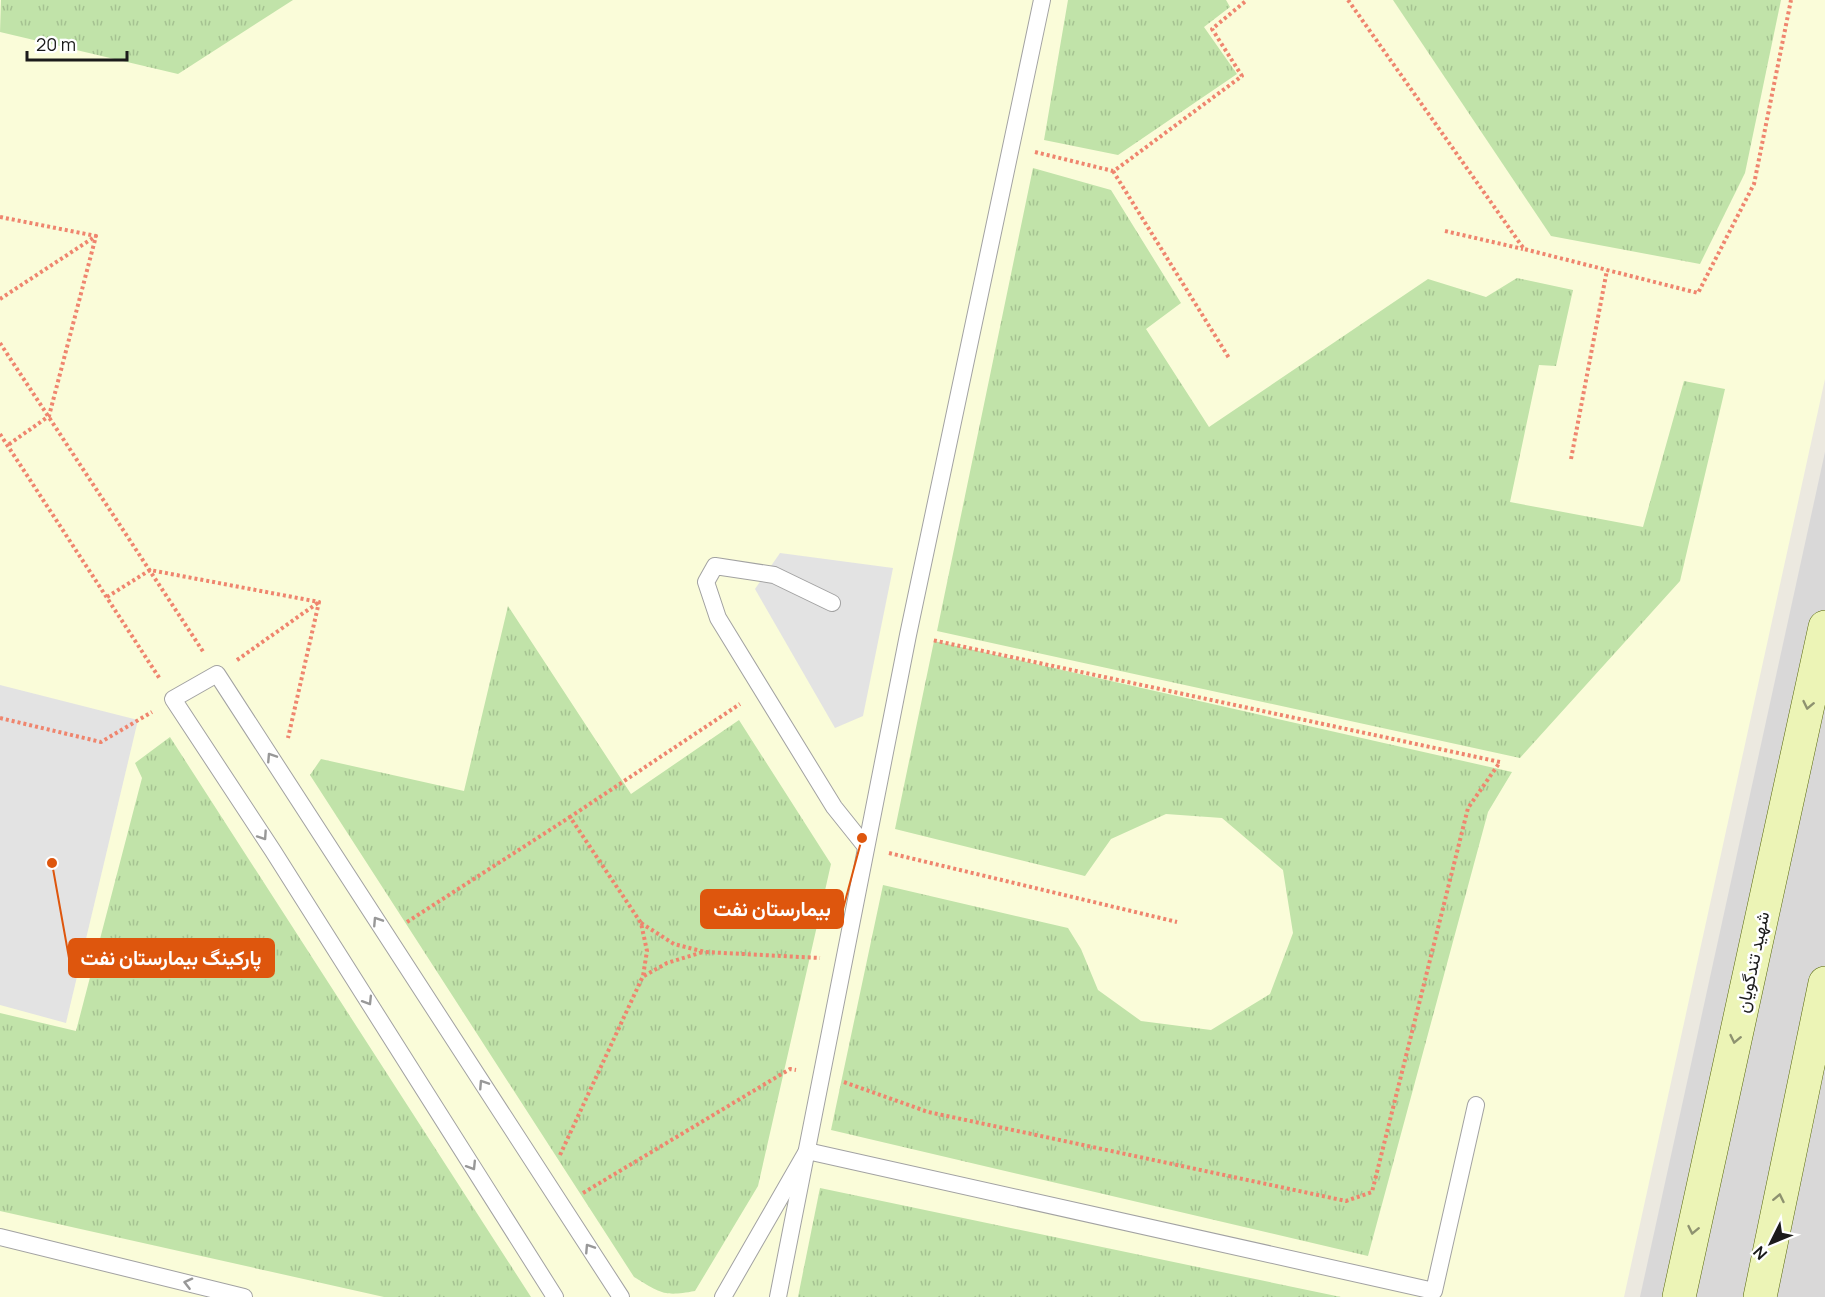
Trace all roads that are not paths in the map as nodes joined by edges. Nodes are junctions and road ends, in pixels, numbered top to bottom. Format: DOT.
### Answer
graph roads {
  1 [pos="1042,0"];
  2 [pos="832,603"];
  3 [pos="1825,627"];
  4 [pos="866,847"];
  5 [pos="1825,983"];
  6 [pos="1476,1105"];
  7 [pos="807,1151"];
  8 [pos="0,1237"];
  9 [pos="1433,1294"];
  10 [pos="244,1297"];
  11 [pos="555,1297"];
  12 [pos="621,1297"];
  13 [pos="723,1297"];
  14 [pos="778,1297"];
  15 [pos="1679,1297"];
  16 [pos="1760,1297"];
  1 -- 4 [label="lane"];
  2 -- 4 [label="lane"];
  3 -- 15 [label="main road, شهید تندگویان, one-way"];
  4 -- 7 [label="lane"];
  16 -- 5 [label="main road, one-way"];
  6 -- 9 [label="lane"];
  7 -- 9 [label="lane"];
  7 -- 13 [label="lane"];
  7 -- 14 [label="lane"];
  10 -- 8 [label="lane, one-way"];
  12 -- 11 [label="lane, one-way"];
}
